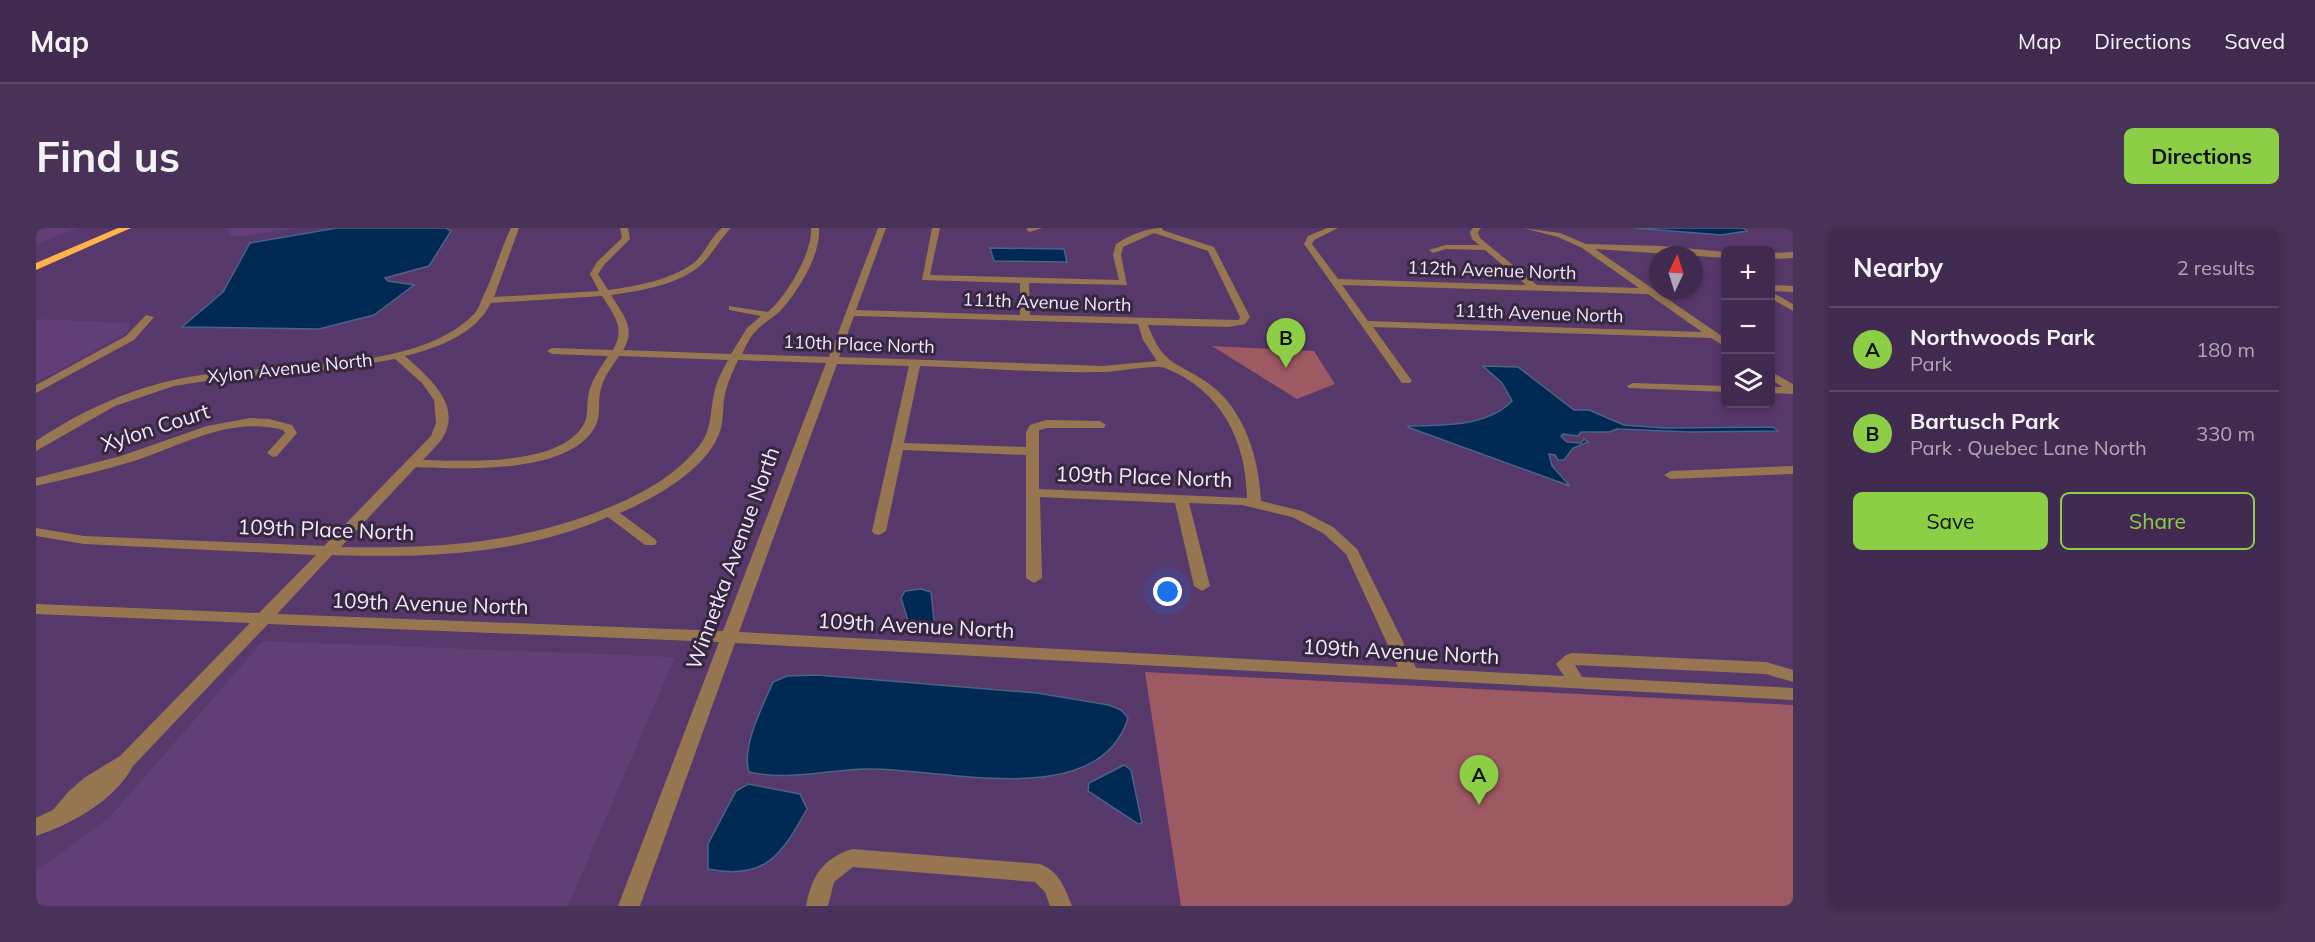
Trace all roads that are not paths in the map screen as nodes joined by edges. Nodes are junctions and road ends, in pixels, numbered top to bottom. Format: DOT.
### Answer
graph roads {
  1 [pos="103,228"];
  2 [pos="126,228"];
  3 [pos="515,228"];
  4 [pos="624,228"];
  5 [pos="727,228"];
  6 [pos="815,228"];
  7 [pos="882,228"];
  8 [pos="936,228"];
  9 [pos="1334,228"];
  10 [pos="1477,228"];
  11 [pos="1527,228"];
  12 [pos="1156,229"];
  13 [pos="1309,230"];
  14 [pos="1551,230"];
  15 [pos="1321,233"];
  16 [pos="1585,246"];
  17 [pos="1487,248"];
  18 [pos="1433,250"];
  19 [pos="1711,253"];
  20 [pos="1721,254"];
  21 [pos="1793,255"];
  22 [pos="36,256"];
  23 [pos="1775,256"];
  24 [pos="1721,263"];
  25 [pos="36,267"];
  26 [pos="1024,280"];
  27 [pos="1334,282"];
  28 [pos="1534,288"];
  29 [pos="1775,288"];
  30 [pos="1793,289"];
  31 [pos="604,291"];
  32 [pos="1649,291"];
  33 [pos="1775,297"];
  34 [pos="486,300"];
  35 [pos="1662,300"];
  36 [pos="732,308"];
  37 [pos="1793,308"];
  38 [pos="850,313"];
  39 [pos="770,315"];
  40 [pos="149,317"];
  41 [pos="1025,318"];
  42 [pos="1142,321"];
  43 [pos="1365,324"];
  44 [pos="1712,335"];
  45 [pos="1721,341"];
  46 [pos="552,351"];
  47 [pos="616,353"];
  48 [pos="397,355"];
  49 [pos="736,357"];
  50 [pos="832,360"];
  51 [pos="915,363"];
  52 [pos="1164,364"];
  53 [pos="169,368"];
  54 [pos="1775,377"];
  55 [pos="1406,381"];
  56 [pos="177,382"];
  57 [pos="1633,386"];
  58 [pos="1721,389"];
  59 [pos="36,390"];
  60 [pos="1775,390"];
  61 [pos="1793,390"];
  62 [pos="1100,425"];
  63 [pos="897,446"];
  64 [pos="36,447"];
  65 [pos="1032,451"];
  66 [pos="273,453"];
  67 [pos="413,463"];
  68 [pos="1793,470"];
  69 [pos="1671,475"];
  70 [pos="36,482"];
  71 [pos="1033,493"];
  72 [pos="1181,498"];
  73 [pos="1254,502"];
  74 [pos="610,513"];
  75 [pos="879,531"];
  76 [pos="36,532"];
  77 [pos="650,542"];
  78 [pos="331,550"];
  79 [pos="1034,578"];
  80 [pos="1202,586"];
  81 [pos="36,609"];
  82 [pos="266,619"];
  83 [pos="728,637"];
  84 [pos="1410,674"];
  85 [pos="1793,676"];
  86 [pos="1577,683"];
  87 [pos="1793,694"];
  88 [pos="36,828"];
  89 [pos="629,906"];
  90 [pos="817,906"];
  91 [pos="1061,906"];
  1 -- 22 [label="highway"];
  2 -- 25 [label="highway"];
  3 -- 34 [label="street, Xylon Avenue North"];
  4 -- 31 [label="street"];
  5 -- 31 [label="street"];
  6 -- 39 [label="street, 109th Place North"];
  7 -- 38 [label="street, Winnetka Avenue North"];
  8 -- 26 [label="street"];
  9 -- 15 [label="street"];
  10 -- 17 [label="street"];
  11 -- 14 [label="street"];
  12 -- 26 [label="street"];
  12 -- 42 [label="street, 111th Avenue North"];
  13 -- 15 [label="street"];
  14 -- 16 [label="street"];
  15 -- 27 [label="street"];
  16 -- 19 [label="street"];
  16 -- 32 [label="street"];
  17 -- 18 [label="street"];
  17 -- 28 [label="street"];
  19 -- 20 [label="street"];
  19 -- 24 [label="street"];
  21 -- 23 [label="street"];
  26 -- 41 [label="street"];
  27 -- 28 [label="street, 112th Avenue North"];
  27 -- 43 [label="street"];
  28 -- 32 [label="street, 112th Avenue North"];
  29 -- 30 [label="street"];
  31 -- 34 [label="street"];
  31 -- 47 [label="street"];
  33 -- 37 [label="street"];
  34 -- 48 [label="street, Xylon Avenue North"];
  35 -- 44 [label="street"];
  36 -- 39 [label="street"];
  38 -- 41 [label="street, 111th Avenue North"];
  38 -- 50 [label="street, Winnetka Avenue North"];
  39 -- 49 [label="street, 109th Place North"];
  40 -- 59 [label="street"];
  41 -- 42 [label="street, 111th Avenue North"];
  42 -- 52 [label="street"];
  43 -- 44 [label="street, 111th Avenue North"];
  43 -- 55 [label="street"];
  44 -- 45 [label="street"];
  46 -- 47 [label="street, 110th Place North"];
  47 -- 49 [label="street, 110th Place North"];
  47 -- 67 [label="street"];
  48 -- 56 [label="street, Xylon Avenue North"];
  48 -- 67 [label="street"];
  49 -- 50 [label="street, 110th Place North"];
  49 -- 74 [label="street, 109th Place North"];
  50 -- 51 [label="street, 110th Place North"];
  50 -- 83 [label="street, Winnetka Avenue North"];
  51 -- 52 [label="street, 110th Place North"];
  51 -- 63 [label="street"];
  52 -- 73 [label="street"];
  53 -- 56 [label="street, Xylon Avenue North"];
  54 -- 61 [label="street"];
  56 -- 64 [label="street, Xylon Avenue North"];
  57 -- 58 [label="street"];
  60 -- 61 [label="street"];
  62 -- 65 [label="street"];
  63 -- 65 [label="street"];
  63 -- 75 [label="street"];
  65 -- 71 [label="street"];
  66 -- 70 [label="street, Xylon Court"];
  67 -- 78 [label="street"];
  68 -- 69 [label="street"];
  71 -- 72 [label="street, 109th Place North"];
  71 -- 79 [label="street"];
  72 -- 73 [label="street, 109th Place North"];
  72 -- 80 [label="street"];
  73 -- 84 [label="street, 109th Place North"];
  74 -- 77 [label="street"];
  74 -- 78 [label="street, 109th Place North"];
  76 -- 78 [label="street, 109th Place North"];
  78 -- 82 [label="street"];
  81 -- 82 [label="street, 109th Avenue North"];
  82 -- 83 [label="street, 109th Avenue North"];
  82 -- 88 [label="street"];
  83 -- 84 [label="street, 109th Avenue North"];
  83 -- 89 [label="street, Winnetka Avenue North"];
  84 -- 86 [label="street, 109th Avenue North"];
  85 -- 86 [label="street"];
  86 -- 87 [label="street, 109th Avenue North"];
  90 -- 91 [label="street"];
}
